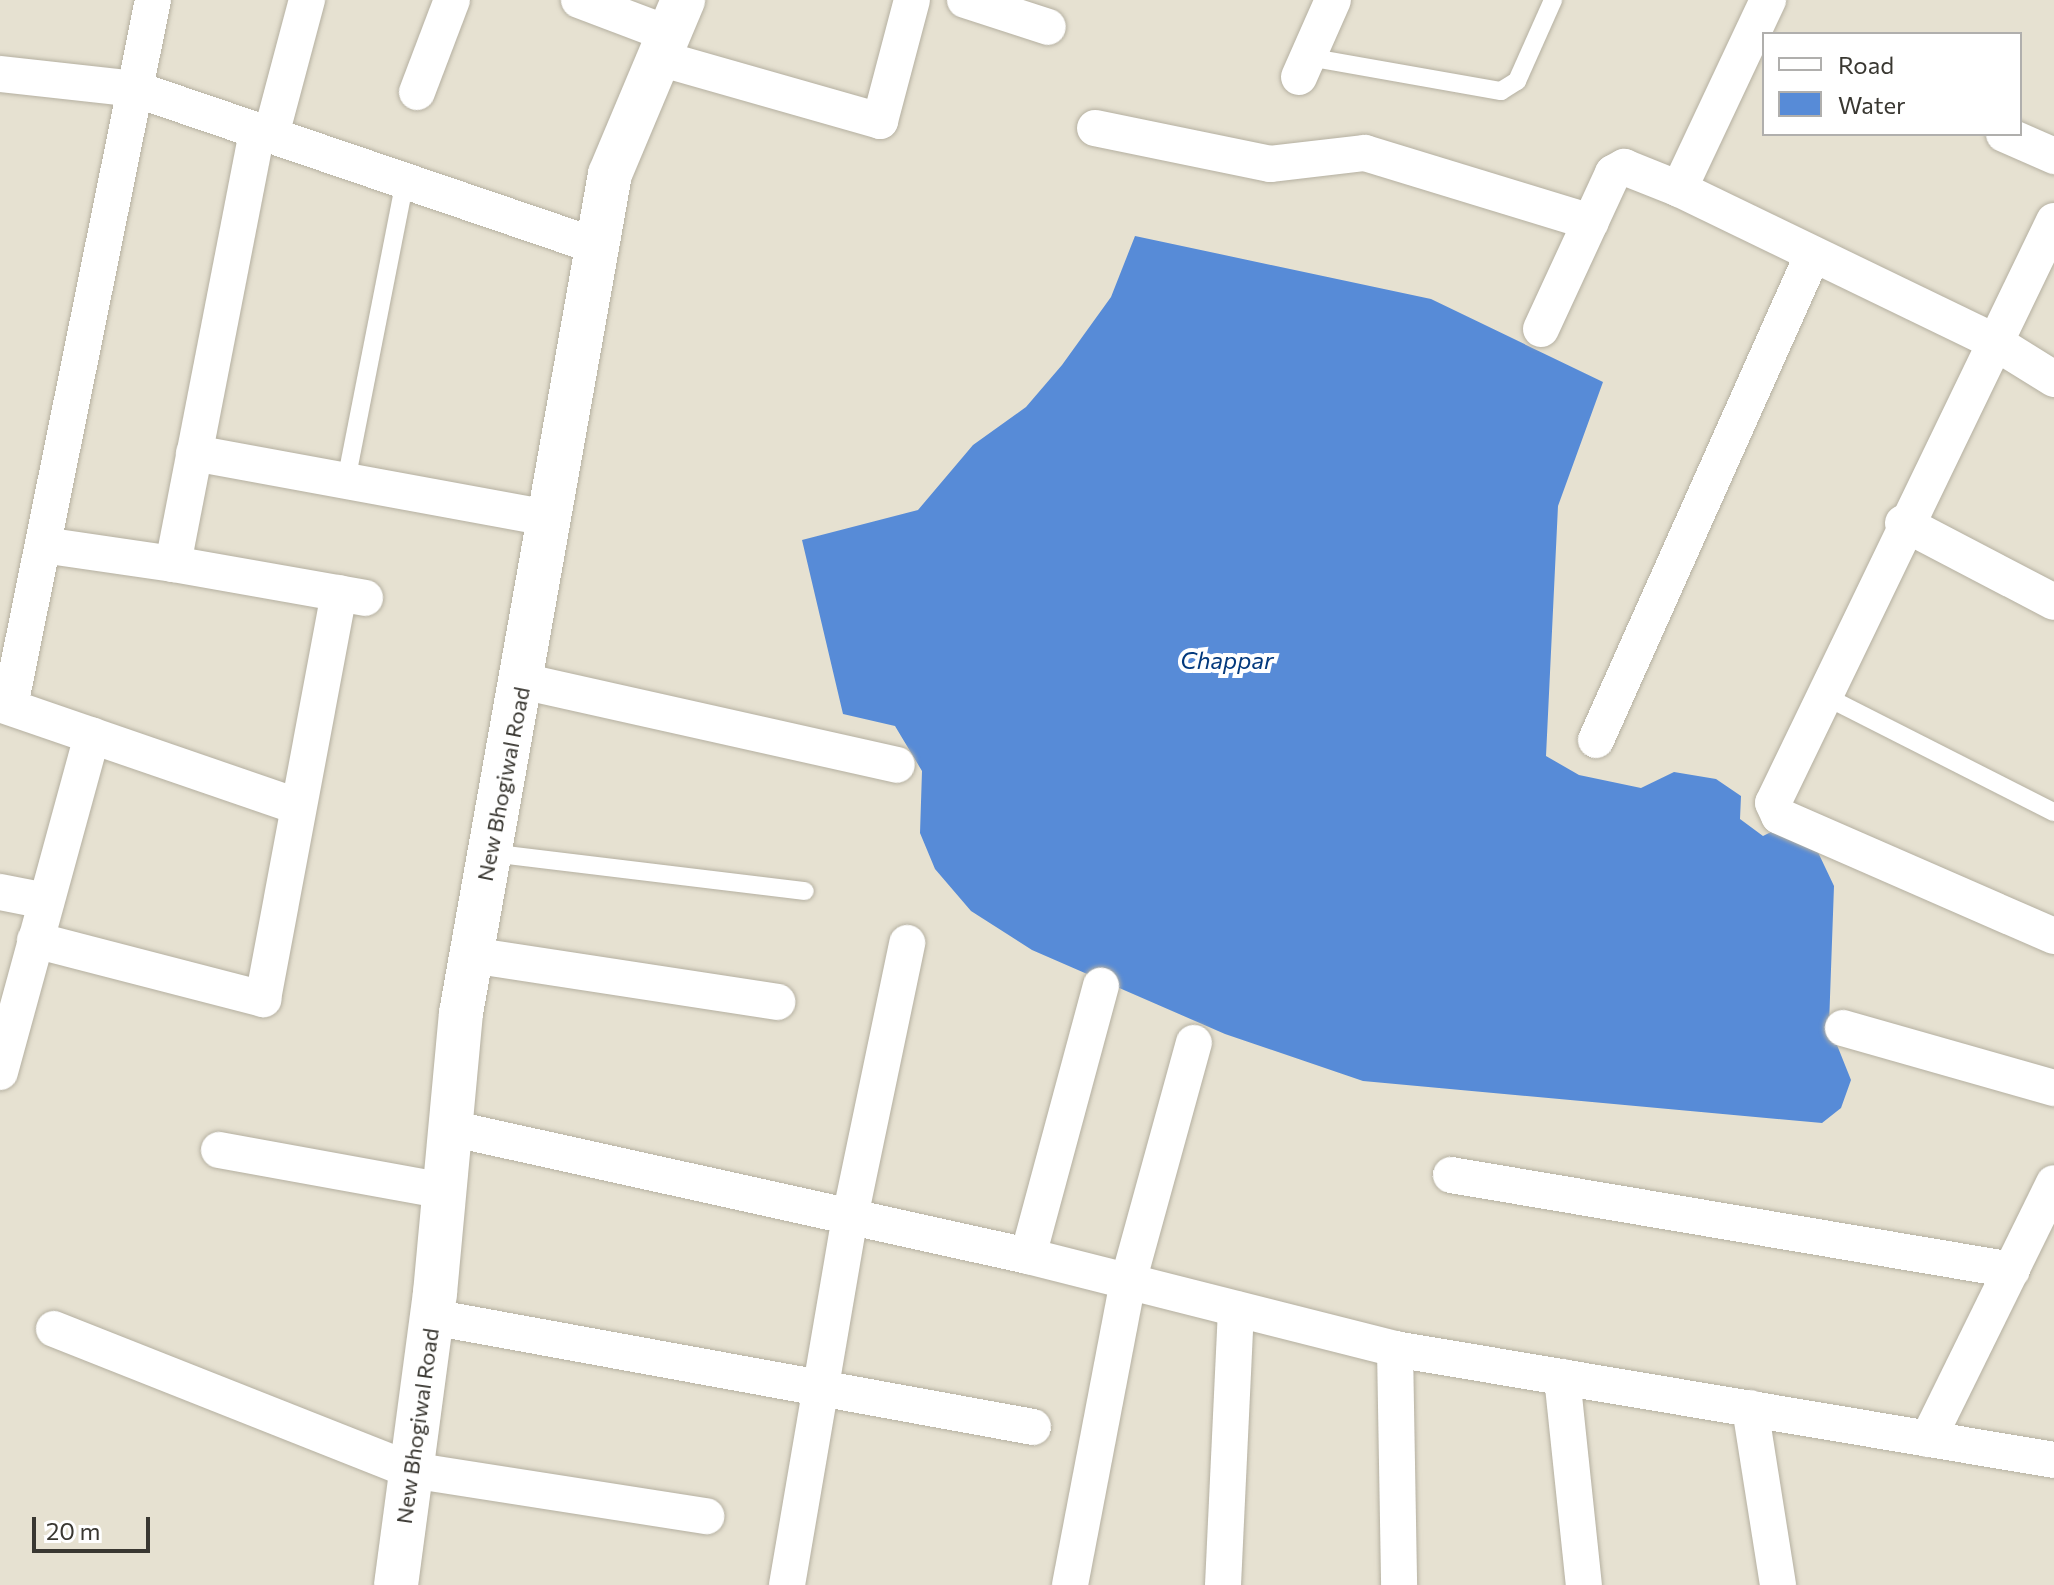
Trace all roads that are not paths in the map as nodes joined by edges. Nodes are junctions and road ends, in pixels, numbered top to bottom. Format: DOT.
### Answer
graph roads {
  1 [pos="153,0"];
  2 [pos="307,0"];
  3 [pos="452,0"];
  4 [pos="579,0"];
  5 [pos="912,0"];
  6 [pos="965,0"];
  7 [pos="1333,0"];
  8 [pos="1553,0"];
  9 [pos="1768,0"];
  10 [pos="1048,27"];
  11 [pos="670,31"];
  12 [pos="1303,67"];
  13 [pos="0,74"];
  14 [pos="135,89"];
  15 [pos="417,92"];
  16 [pos="1095,128"];
  17 [pos="264,133"];
  18 [pos="2009,136"];
  19 [pos="2054,156"];
  20 [pos="405,181"];
  21 [pos="1679,189"];
  22 [pos="1591,222"];
  23 [pos="2050,240"];
  24 [pos="598,247"];
  25 [pos="1813,254"];
  26 [pos="1541,329"];
  27 [pos="1993,341"];
  28 [pos="2054,379"];
  29 [pos="194,453"];
  30 [pos="346,481"];
  31 [pos="552,519"];
  32 [pos="1903,523"];
  33 [pos="43,545"];
  34 [pos="173,564"];
  35 [pos="2054,602"];
  36 [pos="522,681"];
  37 [pos="1821,694"];
  38 [pos="5,705"];
  39 [pos="92,735"];
  40 [pos="1596,740"];
  41 [pos="897,765"];
  42 [pos="297,806"];
  43 [pos="2054,812"];
  44 [pos="490,853"];
  45 [pos="805,891"];
  46 [pos="0,892"];
  47 [pos="46,901"];
  48 [pos="2054,936"];
  49 [pos="35,940"];
  50 [pos="907,943"];
  51 [pos="471,955"];
  52 [pos="1101,986"];
  53 [pos="777,1002"];
  54 [pos="1843,1028"];
  55 [pos="1194,1043"];
  56 [pos="0,1072"];
  57 [pos="2054,1088"];
  58 [pos="450,1128"];
  59 [pos="219,1150"];
  60 [pos="1451,1175"];
  61 [pos="2054,1183"];
  62 [pos="444,1191"];
  63 [pos="850,1217"];
  64 [pos="1028,1256"];
  65 [pos="2012,1270"];
  66 [pos="1128,1282"];
  67 [pos="1236,1309"];
  68 [pos="432,1317"];
  69 [pos="54,1329"];
  70 [pos="1395,1349"];
  71 [pos="1562,1377"];
  72 [pos="821,1388"];
  73 [pos="1750,1408"];
  74 [pos="1033,1427"];
  75 [pos="1928,1439"];
  76 [pos="2049,1449"];
  77 [pos="411,1470"];
  78 [pos="706,1516"];
  79 [pos="396,1585"];
  80 [pos="787,1585"];
  81 [pos="1070,1585"];
  82 [pos="1223,1585"];
  83 [pos="1399,1585"];
  84 [pos="1584,1585"];
  85 [pos="1778,1585"];
  1 -- 14 [label="street"];
  2 -- 17 [label="street"];
  3 -- 15 [label="street"];
  4 -- 11 [label="street"];
  5 -- 11 [label="street"];
  6 -- 10 [label="street"];
  7 -- 12 [label="street"];
  8 -- 12 [label="lane"];
  9 -- 21 [label="street"];
  11 -- 24 [label="street, New Bhogiwal Road"];
  13 -- 14 [label="street"];
  14 -- 17 [label="street"];
  14 -- 33 [label="street"];
  16 -- 22 [label="street"];
  17 -- 20 [label="street"];
  17 -- 29 [label="street"];
  18 -- 19 [label="street"];
  20 -- 24 [label="street"];
  20 -- 30 [label="lane"];
  21 -- 22 [label="street"];
  21 -- 25 [label="street"];
  22 -- 26 [label="street"];
  23 -- 27 [label="street"];
  24 -- 31 [label="street, New Bhogiwal Road"];
  25 -- 27 [label="street"];
  25 -- 40 [label="street"];
  27 -- 28 [label="street"];
  27 -- 32 [label="street"];
  29 -- 30 [label="street"];
  29 -- 34 [label="street"];
  30 -- 31 [label="street"];
  31 -- 36 [label="street, New Bhogiwal Road"];
  32 -- 35 [label="street"];
  32 -- 37 [label="street"];
  33 -- 34 [label="street"];
  33 -- 38 [label="street"];
  34 -- 42 [label="street"];
  36 -- 41 [label="street"];
  36 -- 44 [label="street, New Bhogiwal Road"];
  37 -- 43 [label="lane"];
  37 -- 48 [label="street"];
  38 -- 39 [label="street"];
  39 -- 42 [label="street"];
  39 -- 47 [label="street"];
  42 -- 49 [label="street"];
  44 -- 45 [label="lane"];
  44 -- 51 [label="street, New Bhogiwal Road"];
  46 -- 47 [label="street"];
  47 -- 49 [label="street"];
  49 -- 56 [label="street"];
  50 -- 63 [label="street"];
  51 -- 53 [label="street"];
  51 -- 58 [label="street, New Bhogiwal Road"];
  52 -- 64 [label="street"];
  54 -- 57 [label="street"];
  55 -- 66 [label="street"];
  58 -- 62 [label="street, New Bhogiwal Road"];
  58 -- 63 [label="street"];
  59 -- 62 [label="street"];
  60 -- 65 [label="street"];
  61 -- 65 [label="street"];
  62 -- 68 [label="street, New Bhogiwal Road"];
  63 -- 64 [label="street"];
  63 -- 72 [label="street"];
  64 -- 66 [label="street"];
  65 -- 75 [label="street"];
  66 -- 67 [label="street"];
  66 -- 81 [label="street"];
  67 -- 70 [label="street"];
  67 -- 82 [label="street"];
  68 -- 72 [label="street"];
  68 -- 77 [label="street, New Bhogiwal Road"];
  69 -- 77 [label="street"];
  70 -- 71 [label="street"];
  70 -- 83 [label="street"];
  71 -- 73 [label="street"];
  71 -- 84 [label="street"];
  72 -- 74 [label="street"];
  72 -- 80 [label="street"];
  73 -- 75 [label="street"];
  73 -- 85 [label="street"];
  75 -- 76 [label="street"];
  77 -- 78 [label="street"];
  77 -- 79 [label="street, New Bhogiwal Road"];
}
